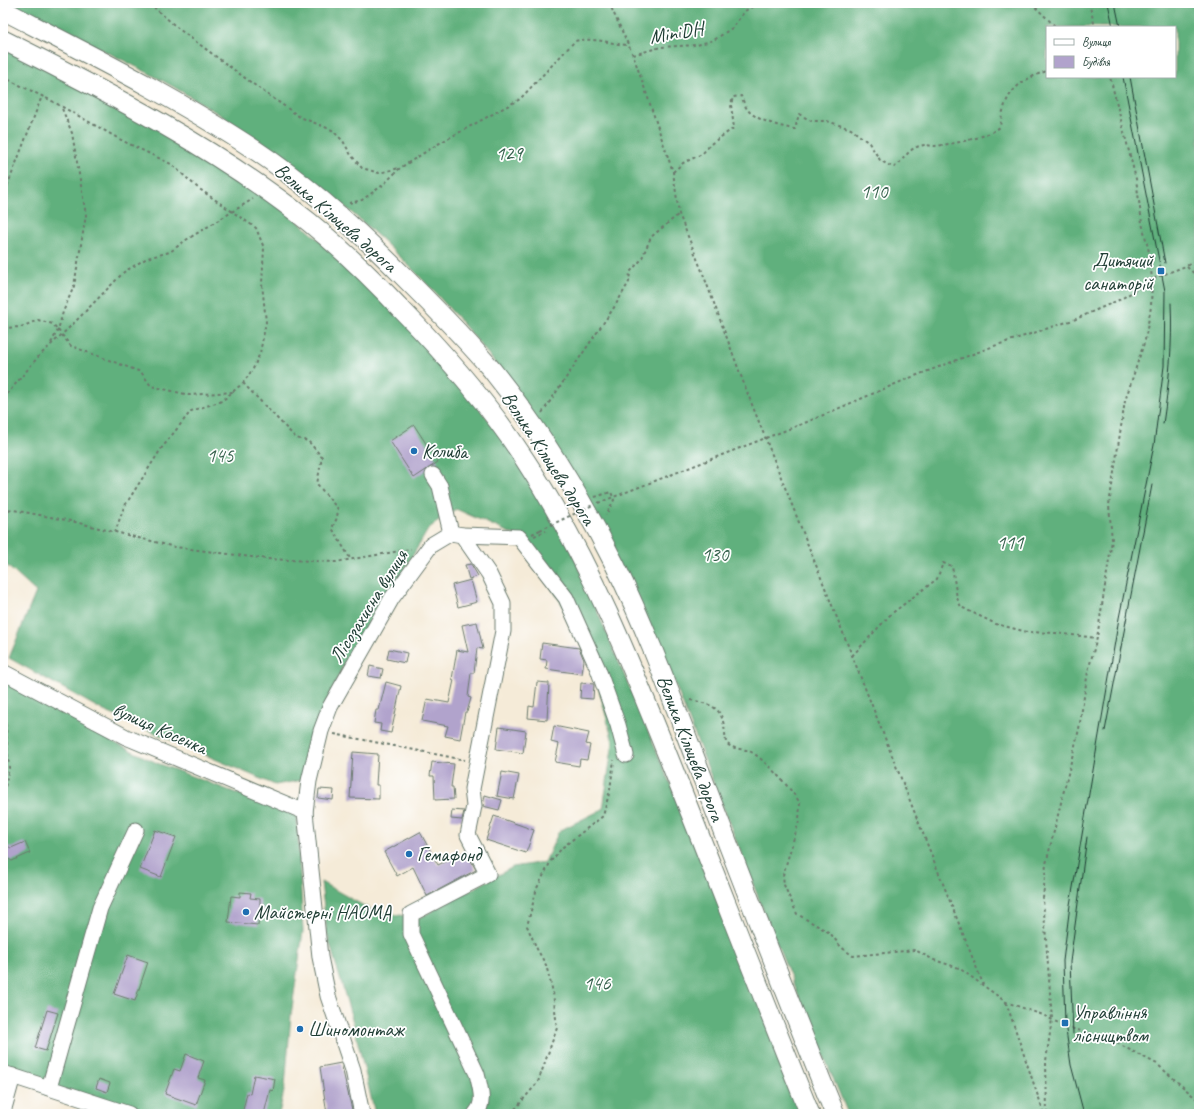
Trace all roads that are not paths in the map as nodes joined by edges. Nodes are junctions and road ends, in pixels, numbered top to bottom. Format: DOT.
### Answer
graph roads {
  1 [pos="3,10"];
  2 [pos="3,40"];
  3 [pos="433,475"];
  4 [pos="457,534"];
  5 [pos="3,672"];
  6 [pos="620,756"];
  7 [pos="305,812"];
  8 [pos="136,830"];
  9 [pos="8,1075"];
  10 [pos="49,1088"];
  11 [pos="3,1112"];
  12 [pos="129,1114"];
  13 [pos="362,1114"];
  14 [pos="475,1114"];
  15 [pos="810,1114"];
  16 [pos="835,1114"];
  1 -- 16 [label="main road, Велика Кільцева дорога"];
  2 -- 15 [label="main road, Велика Кільцева дорога"];
  3 -- 4 [label="street"];
  4 -- 6 [label="street"];
  4 -- 7 [label="street, Лісозахисна вулиця"];
  4 -- 14 [label="street"];
  5 -- 7 [label="street, вулиця Косенка"];
  7 -- 13 [label="street, Лісозахисна вулиця"];
  8 -- 10 [label="street"];
  9 -- 10 [label="street"];
  9 -- 11 [label="street"];
  10 -- 12 [label="street"];
}
